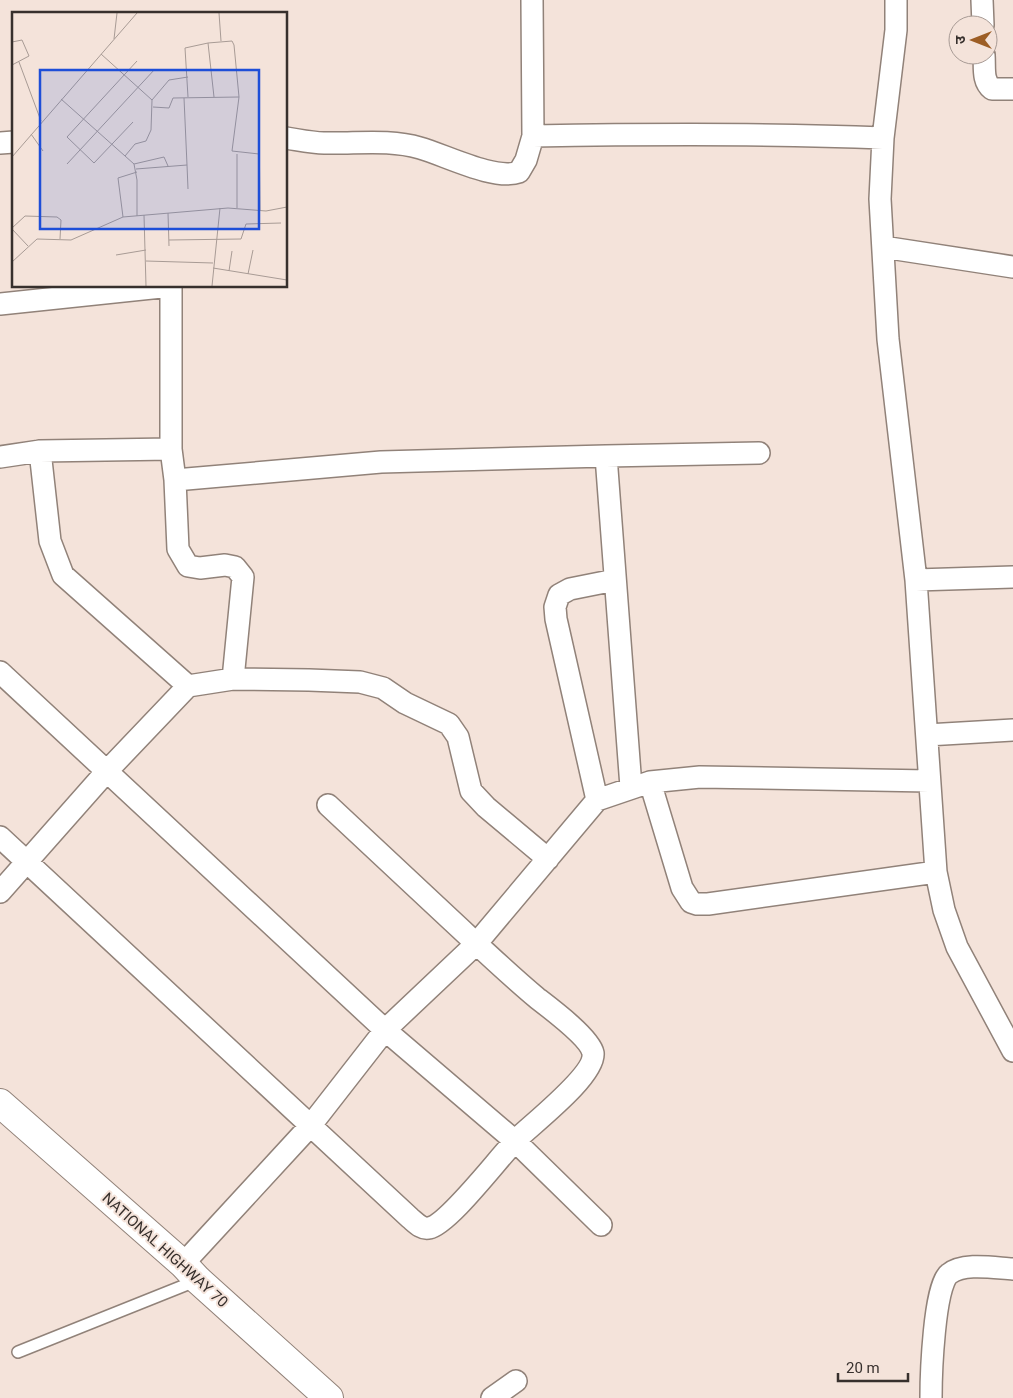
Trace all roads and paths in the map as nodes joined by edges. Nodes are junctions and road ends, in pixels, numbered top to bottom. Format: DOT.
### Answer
graph roads {
  1 [pos="532,0"];
  2 [pos="896,0"];
  3 [pos="982,0"];
  4 [pos="983,15"];
  5 [pos="984,65"];
  6 [pos="1013,89"];
  7 [pos="533,136"];
  8 [pos="288,138"];
  9 [pos="883,138"];
  10 [pos="883,247"];
  11 [pos="1013,267"];
  12 [pos="152,288"];
  13 [pos="171,288"];
  14 [pos="0,304"];
  15 [pos="171,449"];
  16 [pos="40,451"];
  17 [pos="759,453"];
  18 [pos="0,456"];
  19 [pos="606,456"];
  20 [pos="175,480"];
  21 [pos="1013,577"];
  22 [pos="615,580"];
  23 [pos="916,580"];
  24 [pos="0,672"];
  25 [pos="233,679"];
  26 [pos="188,686"];
  27 [pos="1013,730"];
  28 [pos="927,735"];
  29 [pos="107,770"];
  30 [pos="930,781"];
  31 [pos="640,785"];
  32 [pos="597,800"];
  33 [pos="328,805"];
  34 [pos="0,837"];
  35 [pos="548,859"];
  36 [pos="27,863"];
  37 [pos="936,872"];
  38 [pos="0,892"];
  39 [pos="476,944"];
  40 [pos="385,1030"];
  41 [pos="1013,1051"];
  42 [pos="0,1103"];
  43 [pos="311,1124"];
  44 [pos="515,1141"];
  45 [pos="601,1224"];
  46 [pos="1013,1269"];
  47 [pos="190,1272"];
  48 [pos="18,1352"];
  49 [pos="516,1382"];
  50 [pos="321,1396"];
  51 [pos="492,1398"];
  52 [pos="931,1398"];
  1 -- 7 [label="street"];
  2 -- 9 [label="street"];
  3 -- 4 [label="street"];
  5 -- 6 [label="street"];
  7 -- 8 [label="street"];
  7 -- 9 [label="street"];
  9 -- 10 [label="street"];
  10 -- 11 [label="street"];
  10 -- 23 [label="street"];
  12 -- 14 [label="street"];
  13 -- 15 [label="street"];
  15 -- 16 [label="street"];
  15 -- 20 [label="street"];
  16 -- 18 [label="street"];
  16 -- 26 [label="street"];
  17 -- 19 [label="street"];
  19 -- 20 [label="street"];
  19 -- 22 [label="street"];
  20 -- 25 [label="street"];
  21 -- 23 [label="street"];
  22 -- 31 [label="street"];
  22 -- 32 [label="street"];
  23 -- 28 [label="street"];
  24 -- 29 [label="street"];
  25 -- 26 [label="street"];
  25 -- 35 [label="street"];
  26 -- 29 [label="street"];
  27 -- 28 [label="street"];
  28 -- 30 [label="street"];
  29 -- 36 [label="street"];
  29 -- 40 [label="street"];
  30 -- 31 [label="street"];
  30 -- 37 [label="street"];
  31 -- 32 [label="street"];
  31 -- 37 [label="street"];
  32 -- 35 [label="street"];
  33 -- 39 [label="street"];
  34 -- 36 [label="street"];
  35 -- 39 [label="street"];
  36 -- 38 [label="street"];
  36 -- 43 [label="street"];
  37 -- 41 [label="street"];
  39 -- 40 [label="street"];
  39 -- 44 [label="street"];
  40 -- 43 [label="street"];
  40 -- 44 [label="street"];
  42 -- 47 [label="main road, NATIONAL HIGHWAY 70"];
  43 -- 44 [label="street"];
  43 -- 47 [label="street"];
  44 -- 45 [label="street"];
  46 -- 52 [label="street"];
  47 -- 48 [label="lane"];
  47 -- 50 [label="main road, NATIONAL HIGHWAY 70"];
  49 -- 51 [label="street"];
}
